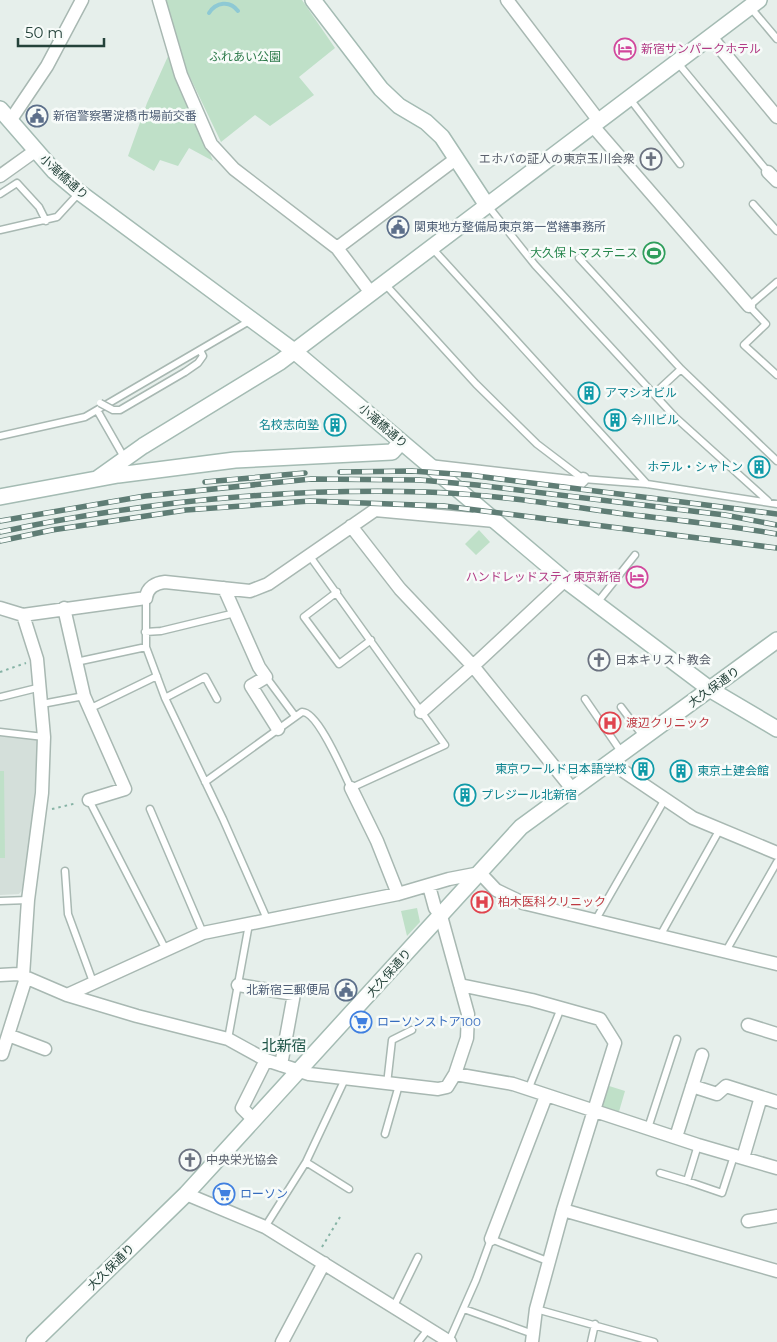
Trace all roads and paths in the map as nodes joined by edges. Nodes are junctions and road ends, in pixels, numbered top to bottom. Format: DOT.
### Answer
graph roads {
  1 [pos="159,0"];
  2 [pos="313,0"];
  3 [pos="506,0"];
  4 [pos="78,2"];
  5 [pos="754,3"];
  6 [pos="711,37"];
  7 [pos="777,38"];
  8 [pos="677,62"];
  9 [pos="629,98"];
  10 [pos="0,109"];
  11 [pos="777,117"];
  12 [pos="10,121"];
  13 [pos="595,123"];
  14 [pos="35,151"];
  15 [pos="457,158"];
  16 [pos="680,164"];
  17 [pos="0,176"];
  18 [pos="773,177"];
  19 [pos="79,192"];
  20 [pos="0,194"];
  21 [pos="486,204"];
  22 [pos="752,204"];
  23 [pos="46,221"];
  24 [pos="0,230"];
  25 [pos="777,231"];
  26 [pos="431,247"];
  27 [pos="337,248"];
  28 [pos="579,258"];
  29 [pos="777,282"];
  30 [pos="384,283"];
  31 [pos="372,293"];
  32 [pos="749,306"];
  33 [pos="252,320"];
  34 [pos="200,350"];
  35 [pos="294,351"];
  36 [pos="681,369"];
  37 [pos="777,375"];
  38 [pos="654,394"];
  39 [pos="98,407"];
  40 [pos="0,436"];
  41 [pos="402,442"];
  42 [pos="125,459"];
  43 [pos="777,461"];
  44 [pos="429,466"];
  45 [pos="98,478"];
  46 [pos="583,479"];
  47 [pos="647,484"];
  48 [pos="0,497"];
  49 [pos="769,502"];
  50 [pos="777,504"];
  51 [pos="495,521"];
  52 [pos="352,526"];
  53 [pos="309,555"];
  54 [pos="635,555"];
  55 [pos="565,580"];
  56 [pos="224,588"];
  57 [pos="337,592"];
  58 [pos="146,598"];
  59 [pos="597,604"];
  60 [pos="0,608"];
  61 [pos="64,608"];
  62 [pos="235,613"];
  63 [pos="23,615"];
  64 [pos="145,632"];
  65 [pos="371,640"];
  66 [pos="777,640"];
  67 [pos="146,647"];
  68 [pos="37,659"];
  69 [pos="75,662"];
  70 [pos="473,666"];
  71 [pos="0,672"];
  72 [pos="157,676"];
  73 [pos="266,677"];
  74 [pos="41,686"];
  75 [pos="711,690"];
  76 [pos="84,696"];
  77 [pos="1,697"];
  78 [pos="165,698"];
  79 [pos="217,699"];
  80 [pos="585,699"];
  81 [pos="42,704"];
  82 [pos="621,707"];
  83 [pos="89,709"];
  84 [pos="421,712"];
  85 [pos="295,716"];
  86 [pos="278,729"];
  87 [pos="777,729"];
  88 [pos="0,732"];
  89 [pos="44,737"];
  90 [pos="644,737"];
  91 [pos="616,758"];
  92 [pos="205,782"];
  93 [pos="351,788"];
  94 [pos="573,790"];
  95 [pos="665,799"];
  96 [pos="89,800"];
  97 [pos="150,809"];
  98 [pos="40,812"];
  99 [pos="720,830"];
  100 [pos="777,853"];
  101 [pos="777,862"];
  102 [pos="65,871"];
  103 [pos="480,872"];
  104 [pos="429,886"];
  105 [pos="398,894"];
  106 [pos="28,900"];
  107 [pos="0,901"];
  108 [pos="441,916"];
  109 [pos="267,920"];
  110 [pos="595,921"];
  111 [pos="249,923"];
  112 [pos="203,933"];
  113 [pos="660,936"];
  114 [pos="166,950"];
  115 [pos="726,951"];
  116 [pos="777,964"];
  117 [pos="0,975"];
  118 [pos="24,977"];
  119 [pos="93,982"];
  120 [pos="238,985"];
  121 [pos="460,985"];
  122 [pos="67,995"];
  123 [pos="561,1008"];
  124 [pos="748,1025"];
  125 [pos="412,1030"];
  126 [pos="777,1034"];
  127 [pos="8,1035"];
  128 [pos="228,1039"];
  129 [pos="677,1039"];
  130 [pos="38,1042"];
  131 [pos="2,1054"];
  132 [pos="702,1055"];
  133 [pos="266,1060"];
  134 [pos="281,1065"];
  135 [pos="299,1071"];
  136 [pos="455,1074"];
  137 [pos="345,1080"];
  138 [pos="393,1084"];
  139 [pos="692,1086"];
  140 [pos="528,1090"];
  141 [pos="546,1096"];
  142 [pos="761,1097"];
  143 [pos="777,1102"];
  144 [pos="593,1112"];
  145 [pos="254,1120"];
  146 [pos="648,1128"];
  147 [pos="385,1134"];
  148 [pos="676,1137"];
  149 [pos="698,1145"];
  150 [pos="738,1157"];
  151 [pos="306,1162"];
  152 [pos="777,1168"];
  153 [pos="660,1173"];
  154 [pos="687,1181"];
  155 [pos="348,1188"];
  156 [pos="186,1194"];
  157 [pos="563,1210"];
  158 [pos="777,1216"];
  159 [pos="340,1217"];
  160 [pos="748,1221"];
  161 [pos="265,1227"];
  162 [pos="491,1239"];
  163 [pos="418,1257"];
  164 [pos="320,1260"];
  165 [pos="550,1262"];
  166 [pos="777,1271"];
  167 [pos="393,1308"];
  168 [pos="464,1309"];
  169 [pos="536,1309"];
  170 [pos="595,1324"];
  171 [pos="429,1328"];
  172 [pos="532,1338"];
  173 [pos="449,1341"];
  174 [pos="34,1342"];
  175 [pos="282,1342"];
  176 [pos="418,1342"];
  177 [pos="591,1342"];
  178 [pos="654,1342"];
  1 -- 27 [label="street"];
  2 -- 15 [label="street"];
  3 -- 13 [label="street"];
  4 -- 12 [label="street"];
  5 -- 6 [label="street"];
  5 -- 7 [label="lane"];
  6 -- 8 [label="street"];
  6 -- 11 [label="street"];
  8 -- 9 [label="street"];
  8 -- 18 [label="lane"];
  9 -- 13 [label="street"];
  9 -- 16 [label="lane"];
  10 -- 12 [label="street, 小滝橋通り"];
  12 -- 14 [label="street, 小滝橋通り"];
  13 -- 21 [label="street"];
  13 -- 32 [label="street"];
  14 -- 17 [label="street"];
  14 -- 19 [label="street, 小滝橋通り"];
  15 -- 21 [label="street"];
  15 -- 27 [label="street"];
  19 -- 23 [label="lane"];
  19 -- 33 [label="street, 小滝橋通り"];
  20 -- 23 [label="lane"];
  21 -- 26 [label="street"];
  21 -- 38 [label="lane"];
  22 -- 25 [label="lane"];
  23 -- 24 [label="lane"];
  26 -- 30 [label="street"];
  26 -- 47 [label="lane"];
  27 -- 31 [label="street"];
  28 -- 36 [label="lane"];
  29 -- 32 [label="lane"];
  30 -- 31 [label="street"];
  30 -- 46 [label="lane"];
  31 -- 35 [label="street"];
  32 -- 37 [label="lane"];
  33 -- 34 [label="lane"];
  33 -- 35 [label="street, 小滝橋通り"];
  34 -- 39 [label="lane"];
  34 -- 39 [label="lane, bridge"];
  35 -- 41 [label="street, 小滝橋通り"];
  35 -- 42 [label="street"];
  36 -- 38 [label="lane"];
  36 -- 43 [label="lane"];
  38 -- 49 [label="lane"];
  39 -- 40 [label="lane"];
  39 -- 42 [label="lane"];
  41 -- 44 [label="street, 小滝橋通り"];
  41 -- 45 [label="street"];
  42 -- 45 [label="street"];
  44 -- 46 [label="street"];
  44 -- 51 [label="street, 小滝橋通り"];
  45 -- 48 [label="street"];
  46 -- 47 [label="lane"];
  47 -- 49 [label="lane"];
  49 -- 50 [label="lane"];
  51 -- 52 [label="street"];
  51 -- 55 [label="street, 小滝橋通り"];
  52 -- 53 [label="street"];
  52 -- 70 [label="street"];
  53 -- 56 [label="street"];
  53 -- 57 [label="lane"];
  54 -- 59 [label="lane"];
  55 -- 59 [label="street, 小滝橋通り"];
  55 -- 70 [label="street"];
  56 -- 58 [label="street"];
  56 -- 62 [label="street"];
  57 -- 65 [label="lane"];
  57 -- 65 [label="lane"];
  58 -- 61 [label="street"];
  58 -- 64 [label="lane"];
  59 -- 75 [label="street, 小滝橋通り"];
  60 -- 63 [label="street"];
  61 -- 63 [label="street"];
  61 -- 69 [label="street"];
  62 -- 64 [label="lane"];
  62 -- 73 [label="street"];
  63 -- 68 [label="street"];
  64 -- 67 [label="lane"];
  65 -- 84 [label="lane"];
  66 -- 75 [label="street, 大久保通り"];
  67 -- 69 [label="lane"];
  67 -- 72 [label="lane"];
  68 -- 71 [label="path"];
  68 -- 74 [label="street"];
  69 -- 76 [label="street"];
  70 -- 84 [label="street"];
  70 -- 94 [label="street"];
  72 -- 78 [label="lane"];
  72 -- 83 [label="lane"];
  73 -- 85 [label="lane"];
  73 -- 86 [label="street"];
  74 -- 77 [label="lane"];
  74 -- 81 [label="street"];
  75 -- 87 [label="street, 小滝橋通り"];
  75 -- 90 [label="street, 大久保通り"];
  76 -- 81 [label="lane"];
  76 -- 83 [label="street"];
  78 -- 79 [label="lane"];
  78 -- 92 [label="lane"];
  80 -- 91 [label="lane"];
  81 -- 89 [label="street"];
  82 -- 90 [label="lane"];
  83 -- 96 [label="street"];
  84 -- 93 [label="lane"];
  85 -- 86 [label="lane"];
  85 -- 93 [label="lane"];
  86 -- 92 [label="lane"];
  88 -- 89 [label="lane"];
  89 -- 98 [label="street"];
  90 -- 91 [label="street, 大久保通り"];
  91 -- 94 [label="street, 大久保通り"];
  91 -- 95 [label="street"];
  92 -- 109 [label="lane"];
  93 -- 105 [label="street"];
  94 -- 103 [label="street, 大久保通り"];
  95 -- 99 [label="street"];
  95 -- 110 [label="lane"];
  96 -- 98 [label="path"];
  96 -- 114 [label="lane"];
  97 -- 112 [label="lane"];
  98 -- 106 [label="street"];
  99 -- 100 [label="street"];
  99 -- 113 [label="lane"];
  101 -- 115 [label="lane"];
  102 -- 119 [label="lane"];
  103 -- 104 [label="street"];
  103 -- 108 [label="street, 大久保通り"];
  103 -- 110 [label="street"];
  104 -- 105 [label="street"];
  104 -- 108 [label="street"];
  105 -- 109 [label="street"];
  106 -- 107 [label="lane"];
  106 -- 118 [label="street"];
  108 -- 121 [label="street"];
  108 -- 135 [label="street, 大久保通り"];
  109 -- 111 [label="street"];
  110 -- 113 [label="street"];
  111 -- 112 [label="street"];
  111 -- 120 [label="lane"];
  112 -- 114 [label="street"];
  113 -- 115 [label="street"];
  114 -- 119 [label="street"];
  115 -- 116 [label="street"];
  117 -- 118 [label="street"];
  118 -- 122 [label="street"];
  118 -- 127 [label="street"];
  119 -- 122 [label="street"];
  120 -- 128 [label="lane"];
  120 -- 134 [label="street"];
  121 -- 123 [label="street"];
  121 -- 136 [label="street"];
  122 -- 128 [label="street"];
  123 -- 140 [label="lane"];
  123 -- 144 [label="street"];
  124 -- 126 [label="street"];
  125 -- 138 [label="lane"];
  127 -- 130 [label="street"];
  127 -- 131 [label="street"];
  128 -- 133 [label="street"];
  129 -- 146 [label="lane"];
  132 -- 139 [label="street"];
  133 -- 134 [label="street"];
  133 -- 145 [label="street"];
  134 -- 135 [label="street"];
  135 -- 137 [label="street"];
  135 -- 145 [label="street, 大久保通り"];
  136 -- 138 [label="street"];
  136 -- 140 [label="street"];
  137 -- 138 [label="street"];
  137 -- 151 [label="lane"];
  138 -- 147 [label="lane"];
  139 -- 142 [label="street"];
  139 -- 148 [label="street"];
  140 -- 141 [label="street"];
  141 -- 144 [label="street"];
  141 -- 162 [label="street"];
  142 -- 143 [label="street"];
  142 -- 150 [label="street"];
  144 -- 146 [label="street"];
  144 -- 157 [label="street"];
  145 -- 156 [label="street, 大久保通り"];
  146 -- 148 [label="street"];
  148 -- 149 [label="street"];
  149 -- 150 [label="street"];
  149 -- 154 [label="lane"];
  150 -- 152 [label="street"];
  150 -- 154 [label="lane"];
  151 -- 155 [label="lane"];
  151 -- 161 [label="lane"];
  153 -- 154 [label="lane"];
  156 -- 161 [label="street"];
  156 -- 174 [label="street, 大久保通り"];
  157 -- 165 [label="street"];
  157 -- 166 [label="street"];
  158 -- 160 [label="street"];
  159 -- 164 [label="path"];
  161 -- 164 [label="street"];
  162 -- 165 [label="lane"];
  162 -- 168 [label="lane"];
  163 -- 167 [label="lane"];
  164 -- 167 [label="street"];
  164 -- 175 [label="street"];
  165 -- 169 [label="street"];
  167 -- 171 [label="street"];
  168 -- 172 [label="lane"];
  168 -- 173 [label="lane"];
  169 -- 170 [label="lane"];
  169 -- 172 [label="street"];
  170 -- 177 [label="lane"];
  170 -- 178 [label="lane"];
  171 -- 173 [label="street"];
  171 -- 176 [label="lane"];
}
